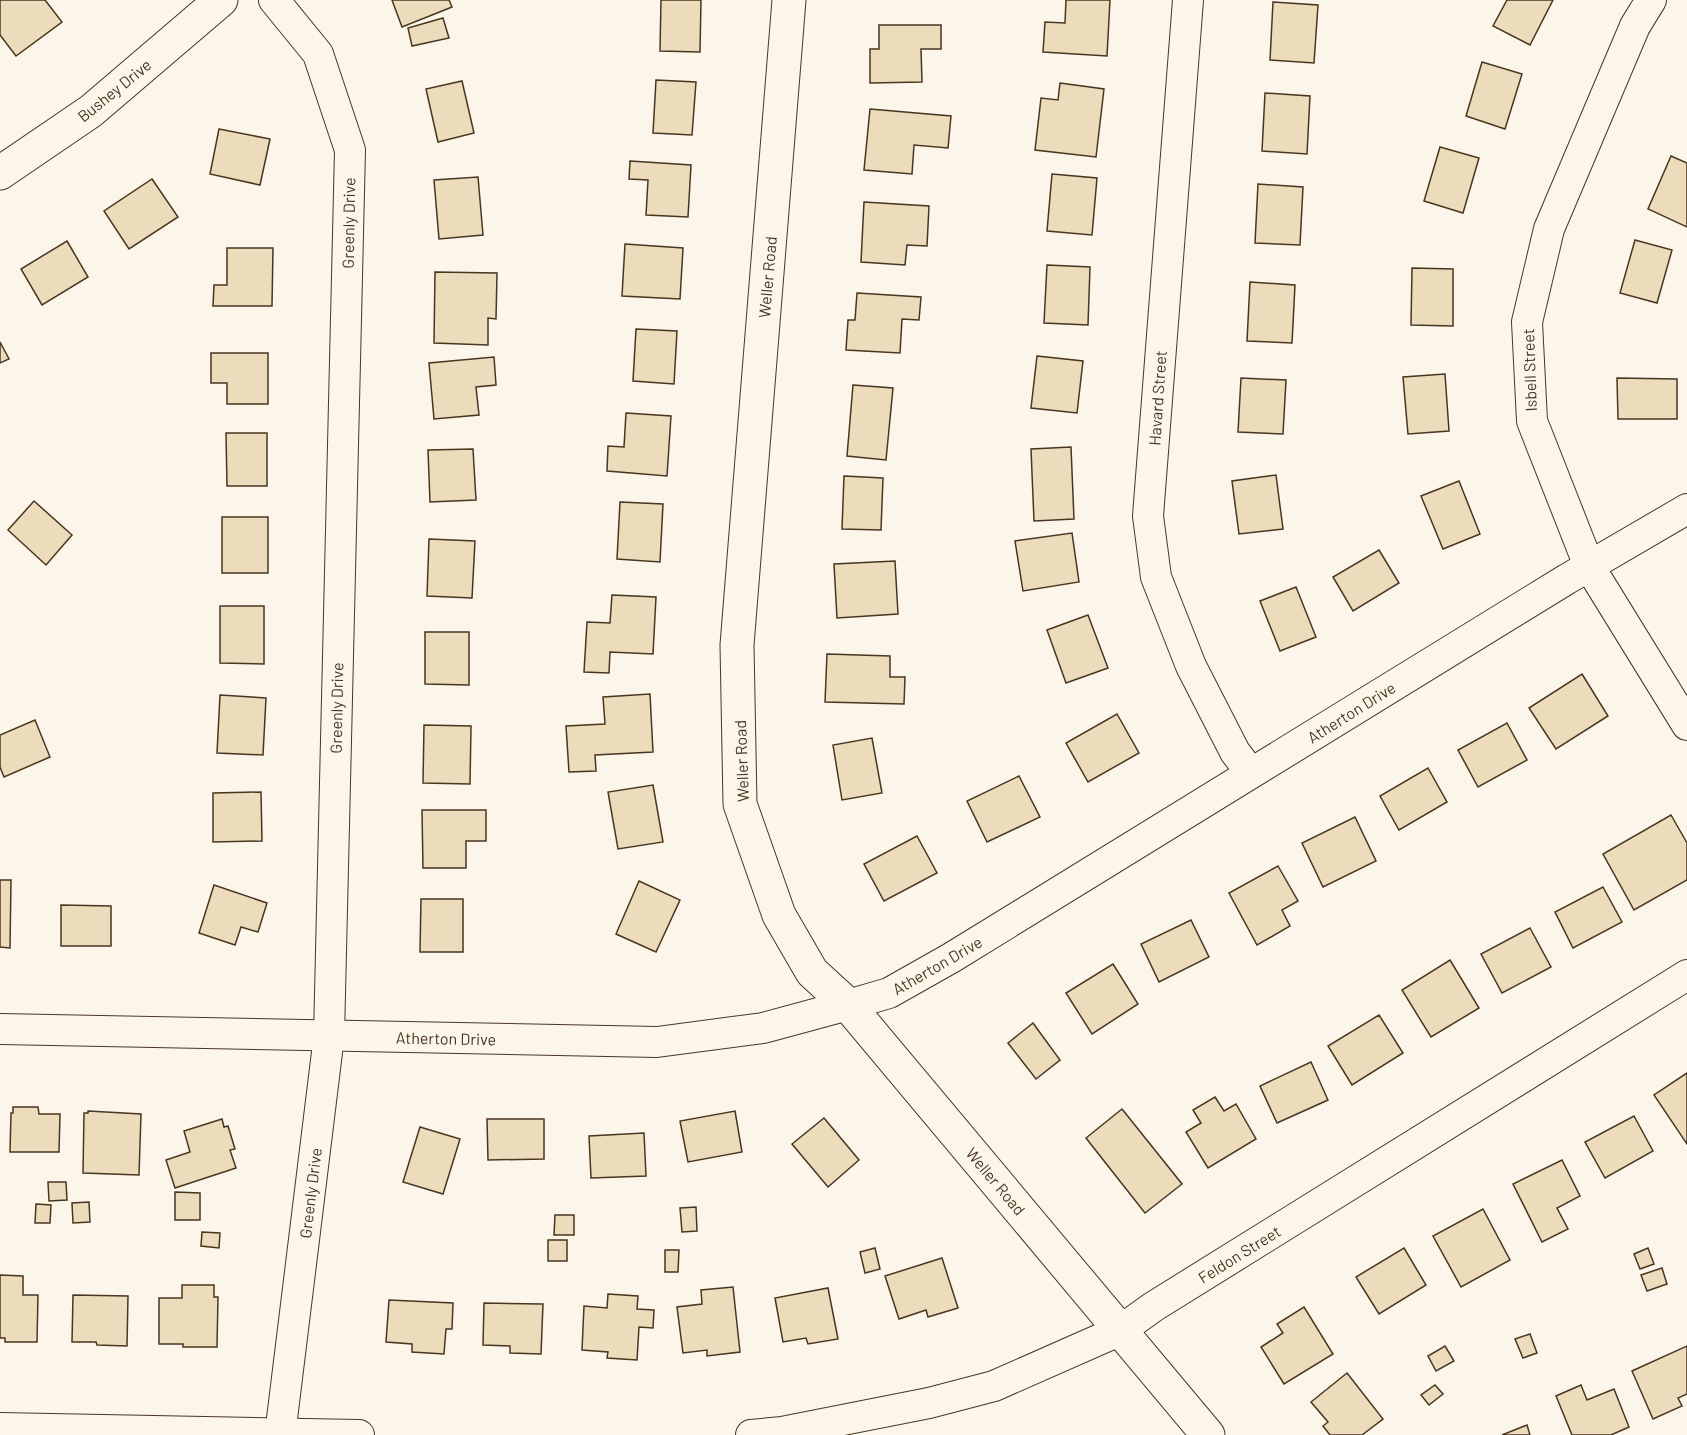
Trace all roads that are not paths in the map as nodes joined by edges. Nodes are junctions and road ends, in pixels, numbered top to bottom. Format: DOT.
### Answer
graph roads {
  1 [pos="221,0"];
  2 [pos="274,0"];
  3 [pos="789,0"];
  4 [pos="1188,0"];
  5 [pos="1651,0"];
  6 [pos="0,173"];
  7 [pos="1687,508"];
  8 [pos="1589,566"];
  9 [pos="1687,725"];
  10 [pos="1251,773"];
  11 [pos="1687,975"];
  12 [pos="848,1005"];
  13 [pos="0,1029"];
  14 [pos="328,1036"];
  15 [pos="1121,1329"];
  16 [pos="0,1428"];
  17 [pos="280,1434"];
  18 [pos="359,1435"];
  19 [pos="751,1435"];
  20 [pos="1208,1435"];
  1 -- 6 [label="street, Bushey Drive"];
  2 -- 14 [label="street, Greenly Drive"];
  3 -- 12 [label="street, Weller Road"];
  4 -- 10 [label="street, Havard Street"];
  5 -- 8 [label="street, Isbell Street"];
  7 -- 8 [label="street, Atherton Drive"];
  8 -- 9 [label="street, Isbell Street"];
  8 -- 10 [label="street, Atherton Drive"];
  10 -- 12 [label="street, Atherton Drive"];
  11 -- 15 [label="street, Feldon Street"];
  12 -- 14 [label="street, Atherton Drive"];
  12 -- 15 [label="street, Weller Road"];
  13 -- 14 [label="street, Atherton Drive"];
  14 -- 17 [label="street, Greenly Drive"];
  15 -- 19 [label="street, Feldon Street"];
  15 -- 20 [label="street, Weller Road"];
  16 -- 17 [label="street"];
  17 -- 18 [label="street"];
}
